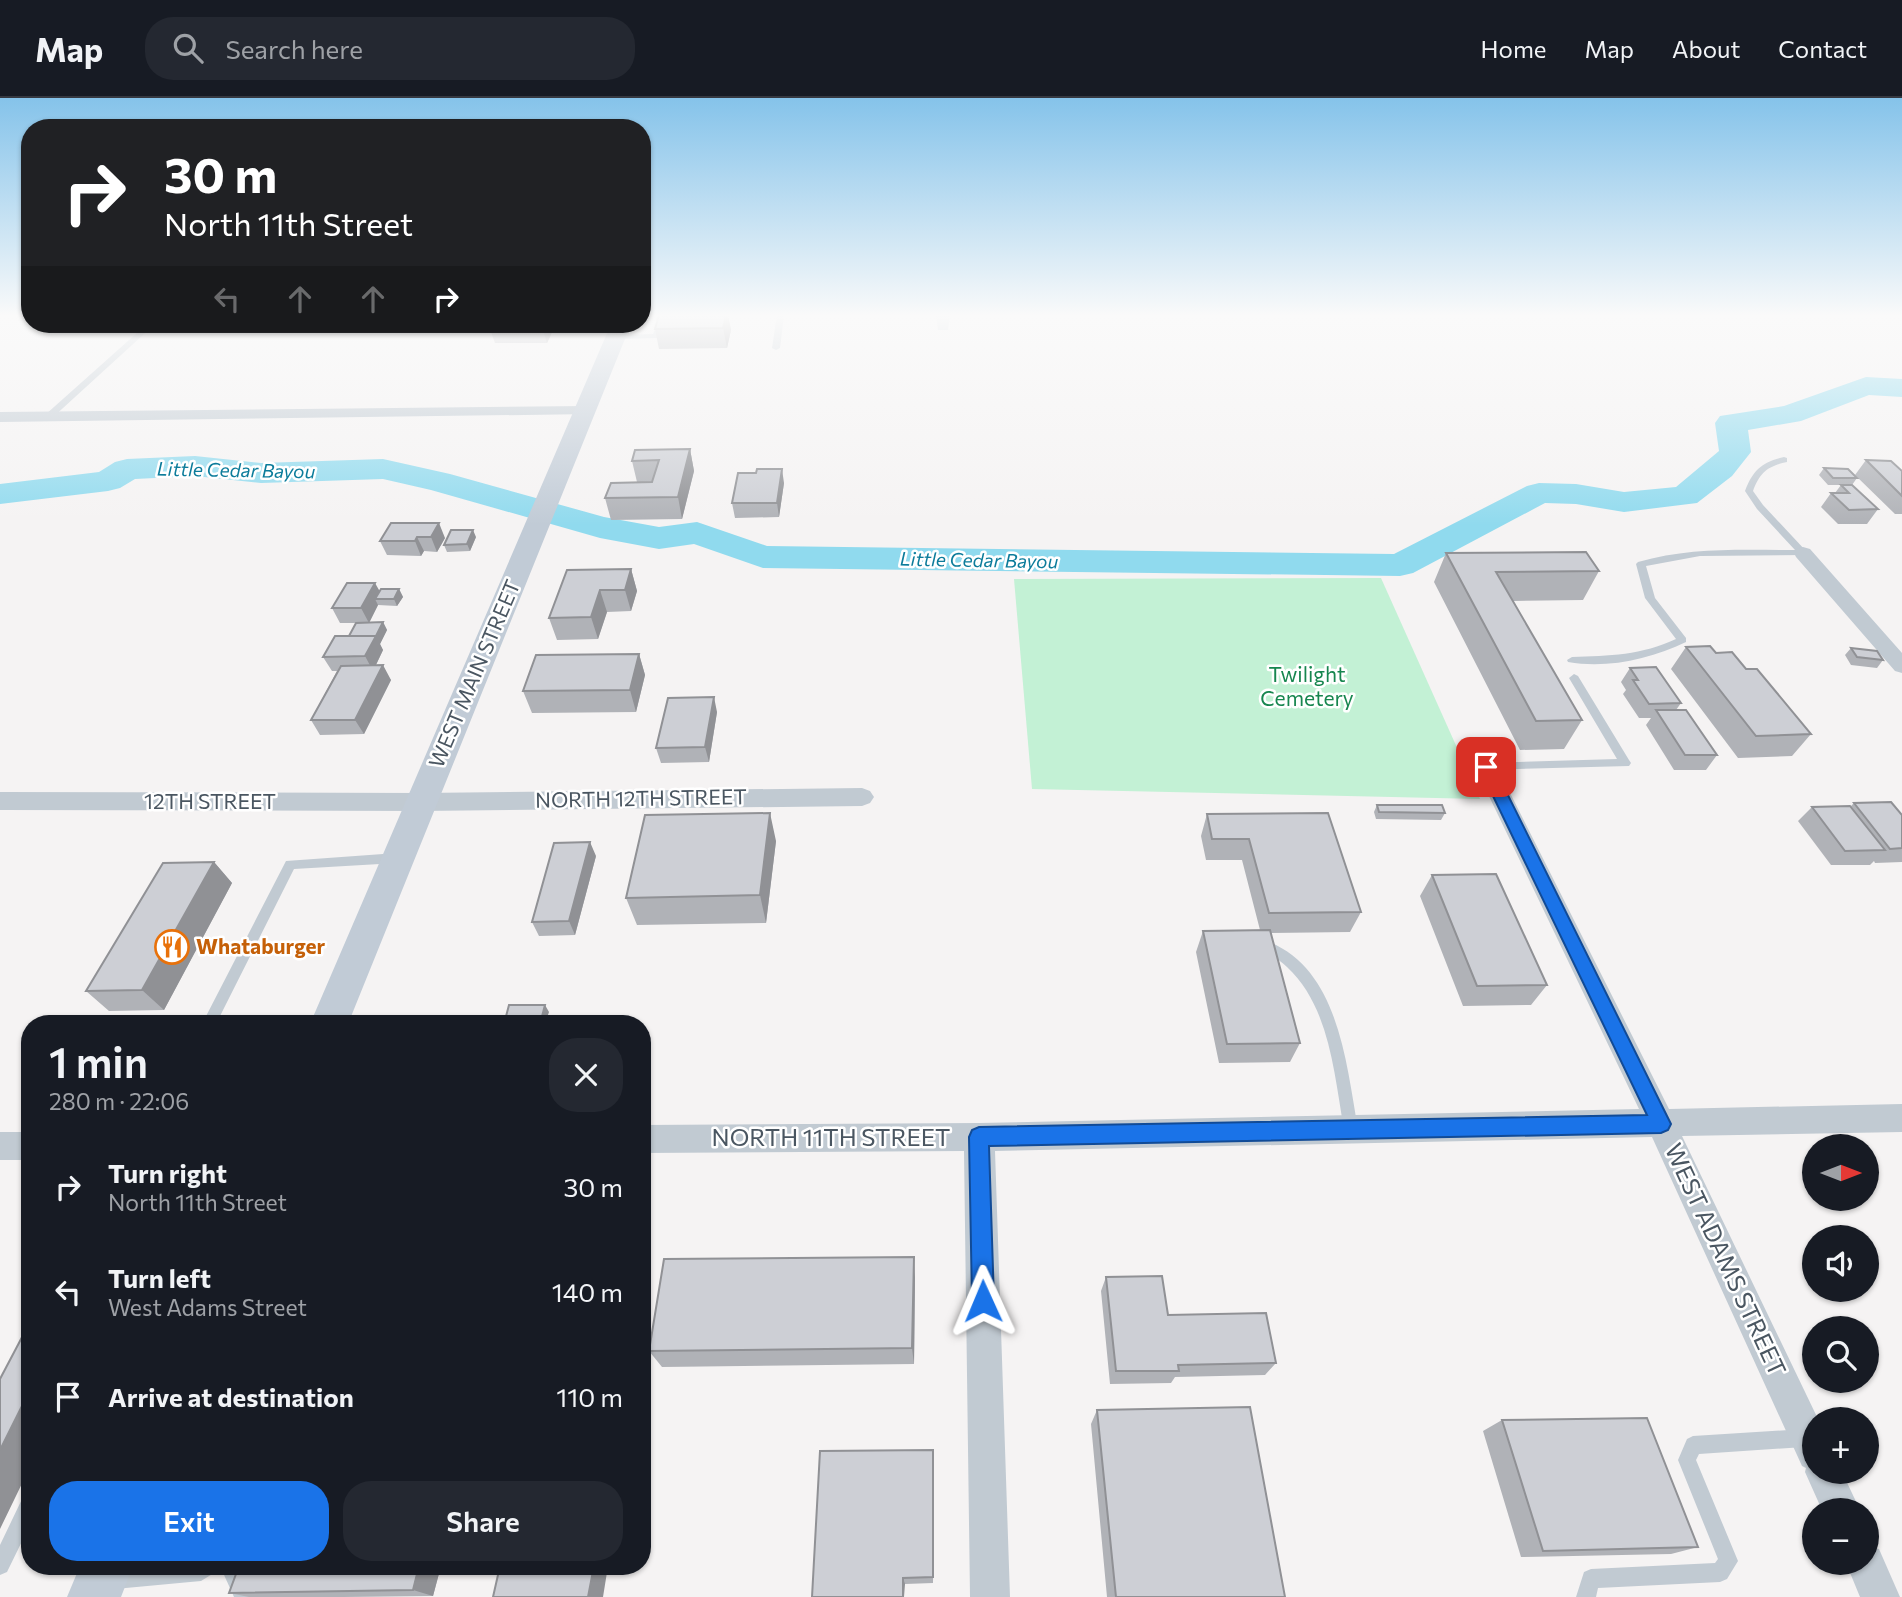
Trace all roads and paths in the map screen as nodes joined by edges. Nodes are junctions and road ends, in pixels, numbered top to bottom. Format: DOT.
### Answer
graph roads {
  1 [pos="83,385"];
  2 [pos="597,385"];
  3 [pos="586,411"];
  4 [pos="0,417"];
  5 [pos="48,417"];
  6 [pos="1784,460"];
  7 [pos="1802,553"];
  8 [pos="1572,660"];
  9 [pos="1902,666"];
  10 [pos="1574,678"];
  11 [pos="1486,767"];
  12 [pos="862,797"];
  13 [pos="0,801"];
  14 [pos="420,802"];
  15 [pos="398,858"];
  16 [pos="1250,936"];
  17 [pos="214,1015"];
  18 [pos="333,1015"];
  19 [pos="1902,1118"];
  20 [pos="1661,1124"];
  21 [pos="1351,1130"];
  22 [pos="979,1137"];
  23 [pos="651,1139"];
  24 [pos="0,1146"];
  25 [pos="21,1146"];
  26 [pos="1802,1426"];
  27 [pos="1802,1445"];
  28 [pos="21,1522"];
  29 [pos="0,1565"];
  30 [pos="161,1575"];
  31 [pos="234,1575"];
  32 [pos="1870,1575"];
  33 [pos="101,1581"];
  34 [pos="244,1597"];
  35 [pos="990,1597"];
  36 [pos="1586,1597"];
  37 [pos="1880,1597"];
  1 -- 5 [label="lane"];
  2 -- 3 [label="main road, WEST MAIN STREET"];
  3 -- 5 [label="street"];
  3 -- 14 [label="main road, WEST MAIN STREET"];
  4 -- 5 [label="street"];
  6 -- 7 [label="lane"];
  7 -- 8 [label="lane"];
  7 -- 9 [label="street"];
  10 -- 11 [label="lane"];
  11 -- 20 [label="street, WEST ADAMS STREET"];
  12 -- 14 [label="street, NORTH 12TH STREET"];
  13 -- 14 [label="street, 12TH STREET"];
  14 -- 15 [label="main road, WEST MAIN STREET"];
  15 -- 17 [label="lane"];
  15 -- 18 [label="main road, WEST MAIN STREET"];
  16 -- 21 [label="lane"];
  19 -- 20 [label="street, NORTH 11TH STREET"];
  20 -- 21 [label="street, NORTH 11TH STREET"];
  20 -- 26 [label="street, WEST ADAMS STREET"];
  21 -- 22 [label="street, NORTH 11TH STREET"];
  22 -- 23 [label="street, NORTH 11TH STREET"];
  22 -- 35 [label="street"];
  24 -- 25 [label="street"];
  27 -- 36 [label="lane"];
  28 -- 29 [label="lane"];
  30 -- 33 [label="lane"];
  31 -- 34 [label="lane"];
  32 -- 37 [label="street"];
}
